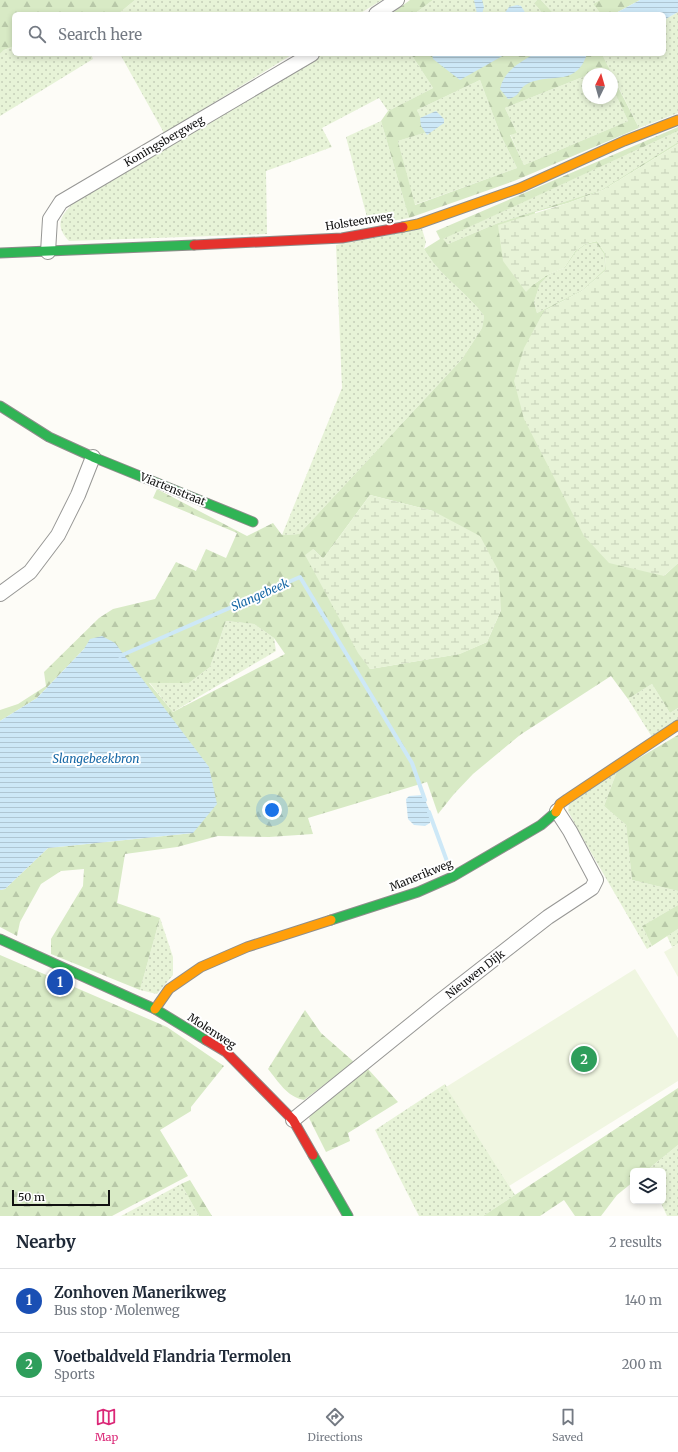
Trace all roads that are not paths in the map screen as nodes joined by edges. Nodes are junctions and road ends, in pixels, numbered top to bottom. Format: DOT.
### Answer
graph roads {
  1 [pos="397,0"];
  2 [pos="379,12"];
  3 [pos="309,56"];
  4 [pos="678,120"];
  5 [pos="48,252"];
  6 [pos="0,253"];
  7 [pos="0,406"];
  8 [pos="93,457"];
  9 [pos="254,522"];
  10 [pos="0,594"];
  11 [pos="678,725"];
  12 [pos="557,811"];
  13 [pos="0,939"];
  14 [pos="155,1010"];
  15 [pos="294,1120"];
  16 [pos="348,1216"];
  1 -- 2 [label="street"];
  3 -- 5 [label="street, Koningsbergweg"];
  4 -- 5 [label="street, Holsteenweg"];
  5 -- 6 [label="street, Holsteenweg"];
  7 -- 8 [label="street, Viartenstraat"];
  8 -- 9 [label="street, Viartenstraat"];
  8 -- 10 [label="street"];
  11 -- 12 [label="street, Manerikweg"];
  12 -- 14 [label="street, Manerikweg"];
  12 -- 15 [label="street, Nieuwen Dijk"];
  13 -- 14 [label="street, Molenweg"];
  14 -- 15 [label="street, Molenweg"];
  15 -- 16 [label="street, Molenweg"];
}
